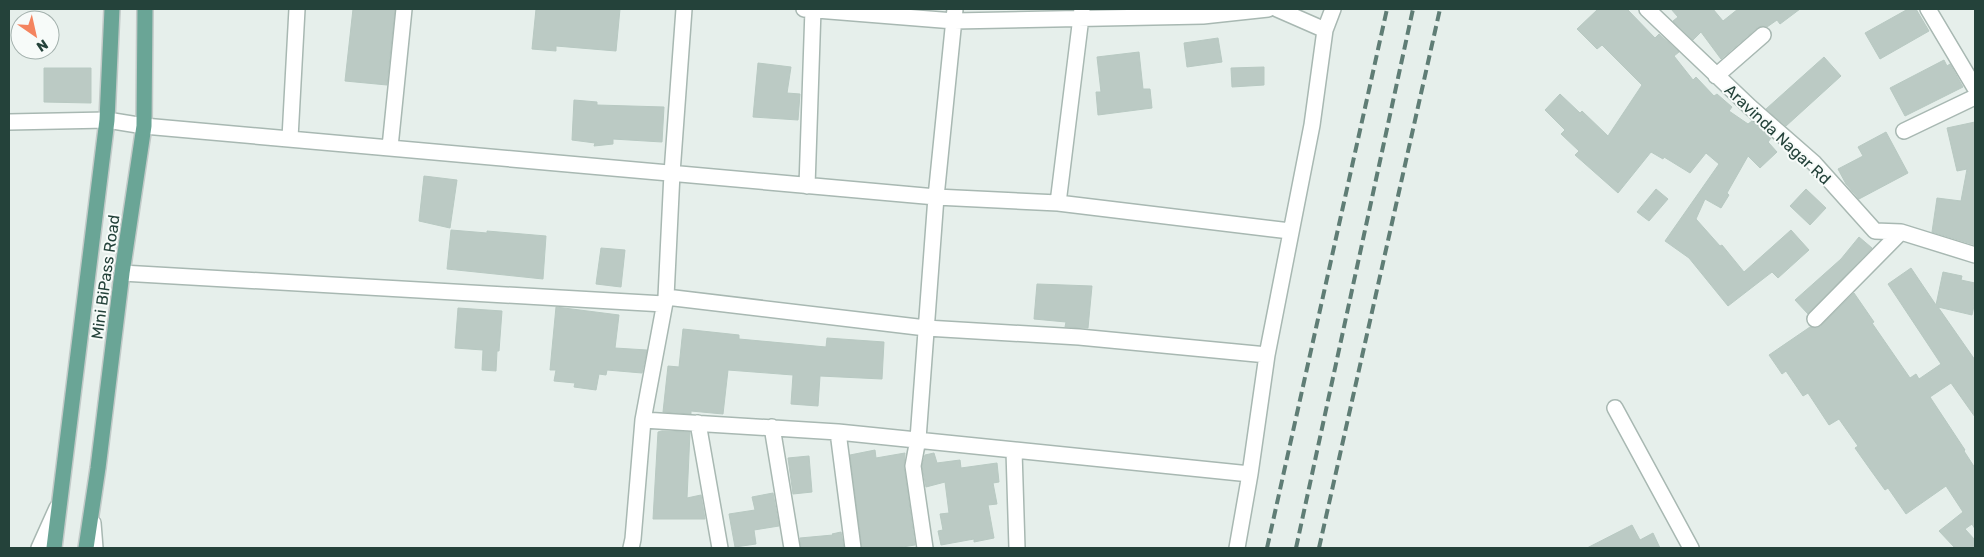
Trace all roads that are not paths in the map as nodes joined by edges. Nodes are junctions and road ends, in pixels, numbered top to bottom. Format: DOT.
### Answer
graph roads {
  1 [pos="112,9"];
  2 [pos="146,9"];
  3 [pos="297,9"];
  4 [pos="404,9"];
  5 [pos="684,9"];
  6 [pos="810,9"];
  7 [pos="1268,9"];
  8 [pos="1277,9"];
  9 [pos="1333,9"];
  10 [pos="1647,9"];
  11 [pos="1928,9"];
  12 [pos="1081,13"];
  13 [pos="954,15"];
  14 [pos="1325,30"];
  15 [pos="1763,35"];
  16 [pos="1716,76"];
  17 [pos="1975,88"];
  18 [pos="1975,97"];
  19 [pos="107,120"];
  20 [pos="9,122"];
  21 [pos="144,126"];
  22 [pos="1904,131"];
  23 [pos="290,138"];
  24 [pos="390,148"];
  25 [pos="672,173"];
  26 [pos="807,186"];
  27 [pos="936,197"];
  28 [pos="1058,203"];
  29 [pos="1290,231"];
  30 [pos="1902,232"];
  31 [pos="1975,255"];
  32 [pos="122,274"];
  33 [pos="665,301"];
  34 [pos="1815,319"];
  35 [pos="926,328"];
  36 [pos="1268,355"];
  37 [pos="1614,408"];
  38 [pos="644,420"];
  39 [pos="698,423"];
  40 [pos="772,427"];
  41 [pos="838,432"];
  42 [pos="918,439"];
  43 [pos="1014,451"];
  44 [pos="1250,474"];
  45 [pos="60,500"];
  46 [pos="92,512"];
  47 [pos="39,548"];
  48 [pos="54,548"];
  49 [pos="86,548"];
  50 [pos="95,548"];
  51 [pos="631,548"];
  52 [pos="720,548"];
  53 [pos="792,548"];
  54 [pos="853,548"];
  55 [pos="924,548"];
  56 [pos="1017,548"];
  57 [pos="1236,548"];
  58 [pos="1691,548"];
  1 -- 19 [label="main road"];
  2 -- 21 [label="main road, Mini BiPass Road"];
  3 -- 23 [label="street"];
  4 -- 24 [label="street"];
  5 -- 25 [label="street"];
  6 -- 13 [label="street"];
  6 -- 26 [label="street"];
  7 -- 12 [label="street"];
  8 -- 14 [label="street"];
  9 -- 14 [label="street"];
  10 -- 16 [label="street, Aravinda Nagar Rd"];
  11 -- 17 [label="street"];
  12 -- 13 [label="street"];
  12 -- 28 [label="street"];
  13 -- 27 [label="street"];
  14 -- 29 [label="street"];
  15 -- 16 [label="street"];
  16 -- 30 [label="street, Aravinda Nagar Rd"];
  18 -- 22 [label="street"];
  19 -- 20 [label="street"];
  19 -- 21 [label="street"];
  19 -- 45 [label="main road"];
  21 -- 23 [label="street"];
  21 -- 32 [label="main road, Mini BiPass Road"];
  23 -- 24 [label="street"];
  24 -- 25 [label="street"];
  25 -- 26 [label="street"];
  25 -- 33 [label="street"];
  26 -- 27 [label="street"];
  27 -- 28 [label="street"];
  27 -- 35 [label="street"];
  28 -- 29 [label="street"];
  29 -- 36 [label="street"];
  30 -- 31 [label="street, Aravinda Nagar Rd"];
  30 -- 34 [label="street"];
  32 -- 33 [label="street"];
  32 -- 46 [label="main road, Mini BiPass Road"];
  33 -- 35 [label="street"];
  33 -- 38 [label="street"];
  35 -- 36 [label="street"];
  35 -- 42 [label="street"];
  36 -- 44 [label="street"];
  37 -- 58 [label="street"];
  38 -- 39 [label="street"];
  38 -- 51 [label="street"];
  39 -- 40 [label="street"];
  39 -- 52 [label="street"];
  40 -- 41 [label="street"];
  40 -- 53 [label="street"];
  41 -- 42 [label="street"];
  41 -- 54 [label="street"];
  42 -- 43 [label="street"];
  42 -- 55 [label="street"];
  43 -- 44 [label="street"];
  43 -- 56 [label="street"];
  44 -- 57 [label="street"];
  45 -- 47 [label="street"];
  45 -- 48 [label="main road"];
  46 -- 49 [label="main road, Mini BiPass Road"];
  46 -- 50 [label="street"];
}
